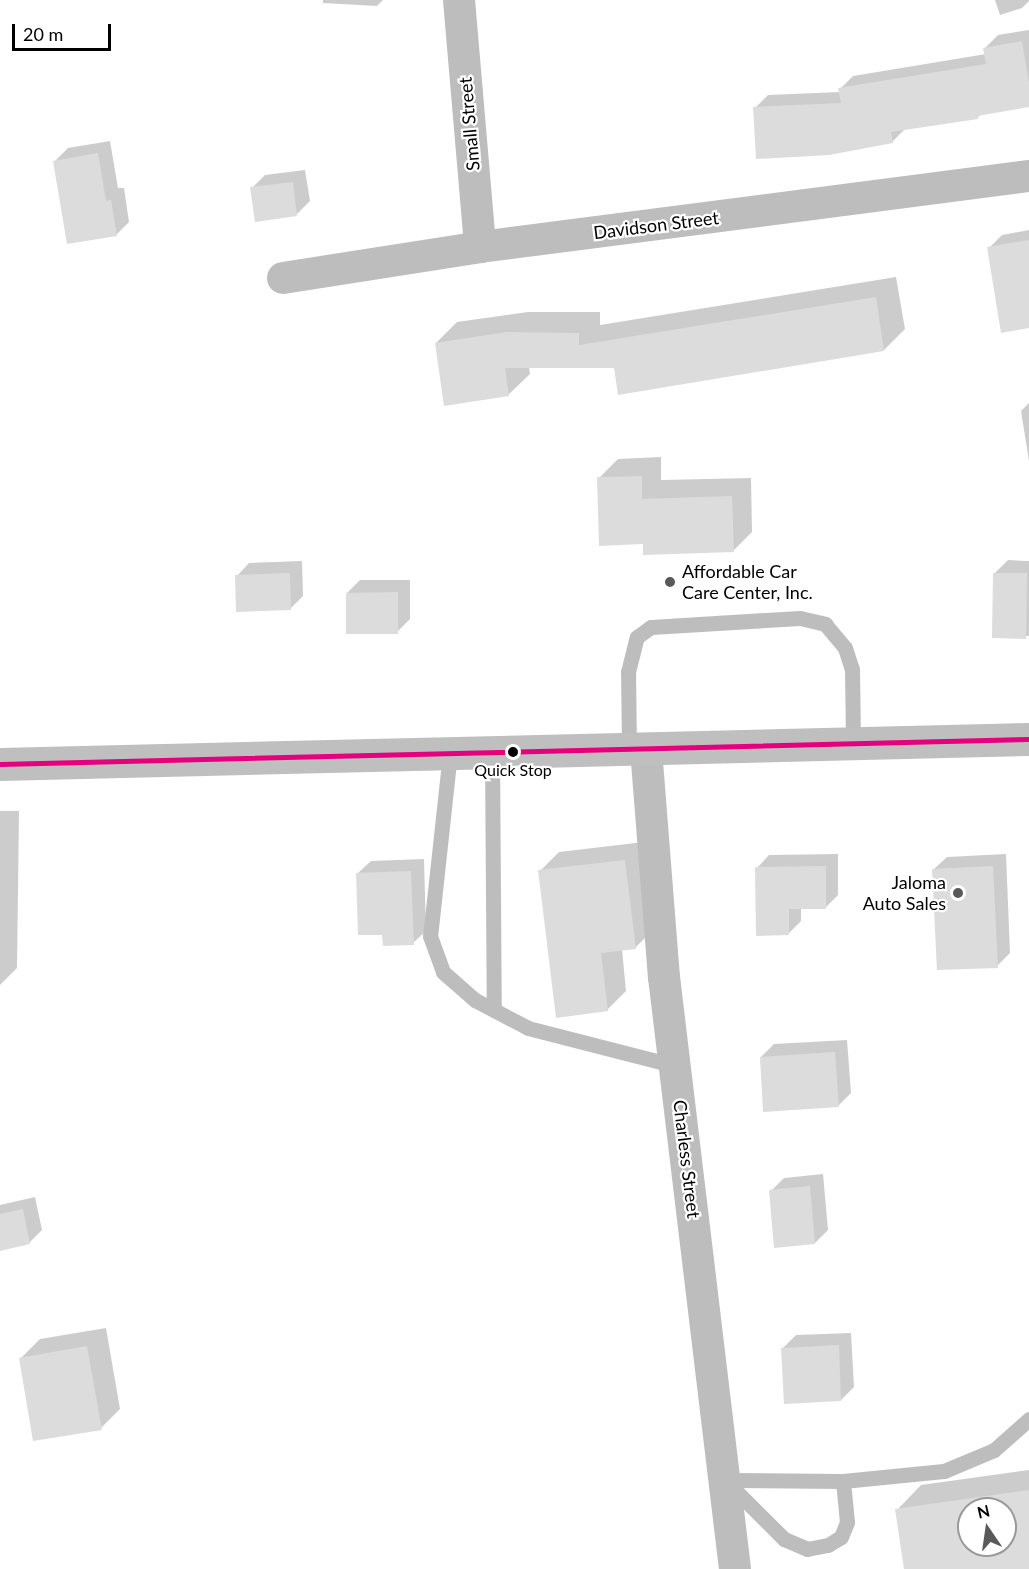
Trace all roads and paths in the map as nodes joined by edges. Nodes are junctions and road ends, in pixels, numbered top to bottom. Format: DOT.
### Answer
graph roads {
  1 [pos="459,0"];
  2 [pos="1029,176"];
  3 [pos="480,248"];
  4 [pos="283,278"];
  5 [pos="1029,739"];
  6 [pos="853,744"];
  7 [pos="638,750"];
  8 [pos="450,753"];
  9 [pos="492,753"];
  10 [pos="0,764"];
  11 [pos="494,1010"];
  12 [pos="676,1066"];
  13 [pos="1029,1419"];
  14 [pos="724,1480"];
  15 [pos="843,1480"];
  16 [pos="735,1569"];
  1 -- 3 [label="street, Small Street"];
  2 -- 3 [label="street, Davidson Street"];
  3 -- 4 [label="street, Davidson Street"];
  5 -- 6 [label="main road"];
  6 -- 7 [label="main road"];
  6 -- 7 [label="lane"];
  7 -- 9 [label="main road"];
  7 -- 12 [label="street, Charless Street"];
  8 -- 9 [label="main road"];
  8 -- 10 [label="main road"];
  8 -- 11 [label="lane"];
  9 -- 11 [label="lane"];
  11 -- 12 [label="lane"];
  12 -- 14 [label="street, Charless Street"];
  13 -- 15 [label="lane"];
  14 -- 15 [label="lane"];
  14 -- 15 [label="lane"];
  14 -- 16 [label="street, Charless Street"];
}
